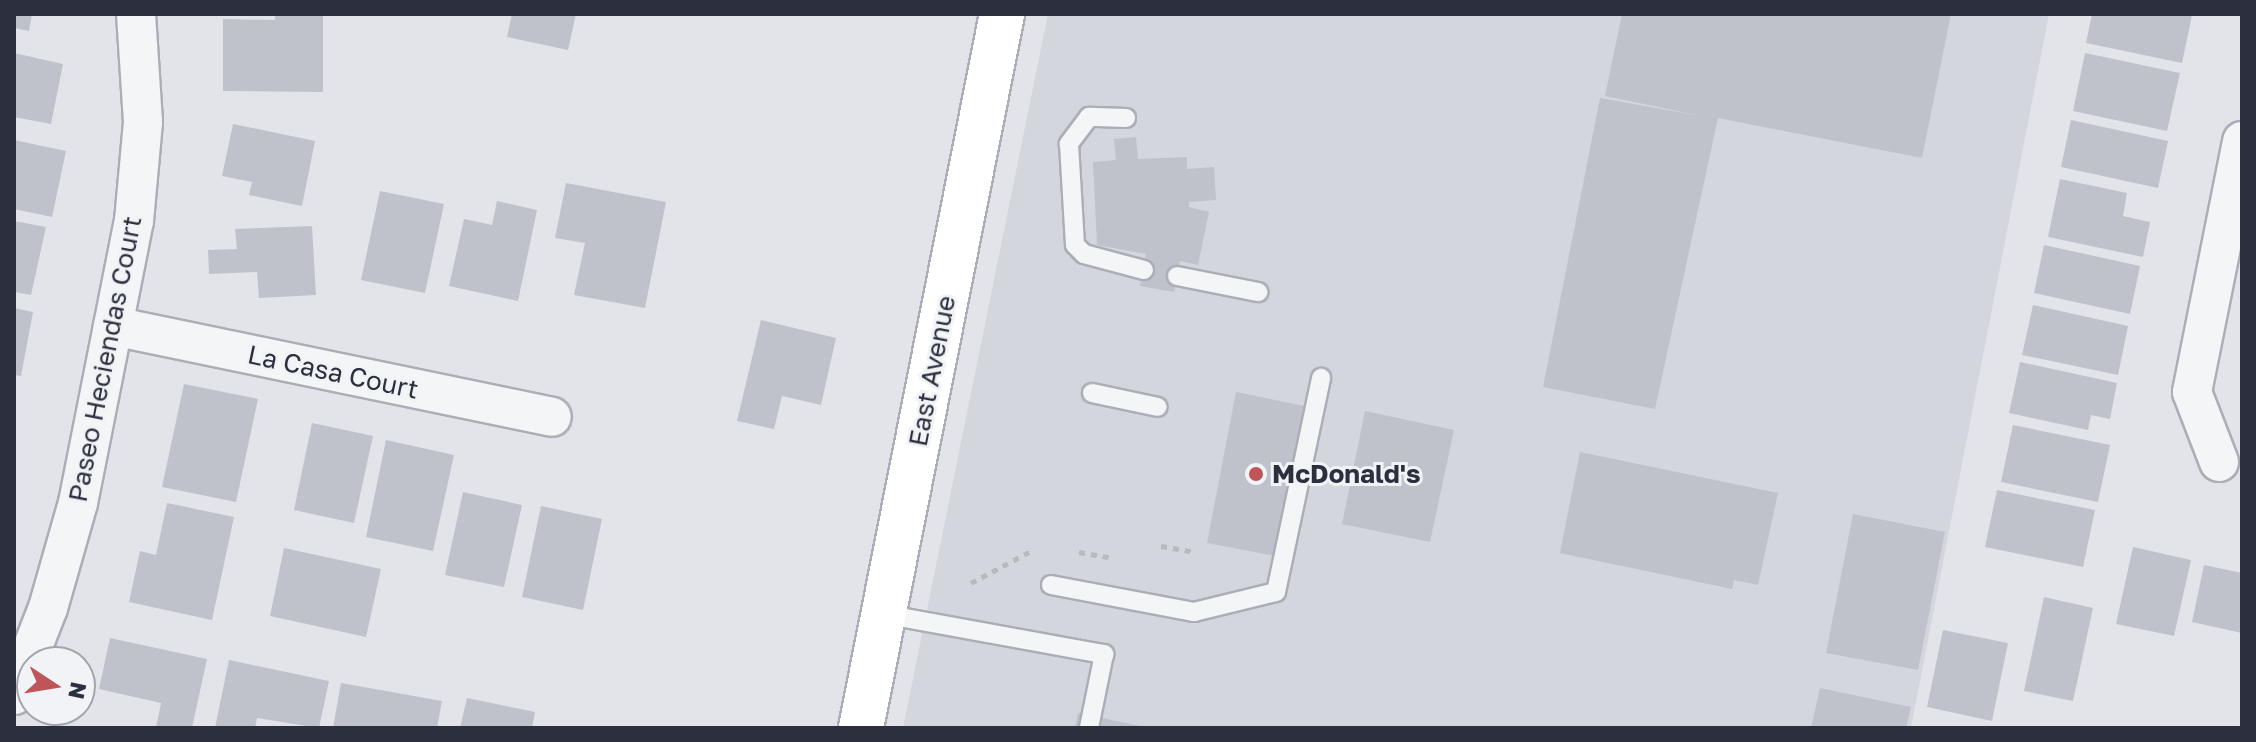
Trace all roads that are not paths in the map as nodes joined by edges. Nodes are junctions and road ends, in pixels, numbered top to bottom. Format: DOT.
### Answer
graph roads {
  1 [pos="136,14"];
  2 [pos="1002,14"];
  3 [pos="1126,118"];
  4 [pos="2242,141"];
  5 [pos="1144,270"];
  6 [pos="1177,276"];
  7 [pos="1258,292"];
  8 [pos="113,326"];
  9 [pos="1321,378"];
  10 [pos="1092,393"];
  11 [pos="1158,407"];
  12 [pos="552,417"];
  13 [pos="2219,462"];
  14 [pos="1051,585"];
  15 [pos="883,614"];
  16 [pos="14,695"];
  17 [pos="861,728"];
  18 [pos="1089,728"];
  1 -- 8 [label="street, Paseo Heciendas Court"];
  2 -- 15 [label="main road, East Avenue"];
  3 -- 5 [label="lane"];
  4 -- 13 [label="street"];
  6 -- 7 [label="lane"];
  8 -- 12 [label="street, La Casa Court"];
  8 -- 16 [label="street, Paseo Heciendas Court"];
  9 -- 14 [label="lane"];
  10 -- 11 [label="lane"];
  15 -- 17 [label="main road, East Avenue"];
  15 -- 18 [label="lane"];
}
